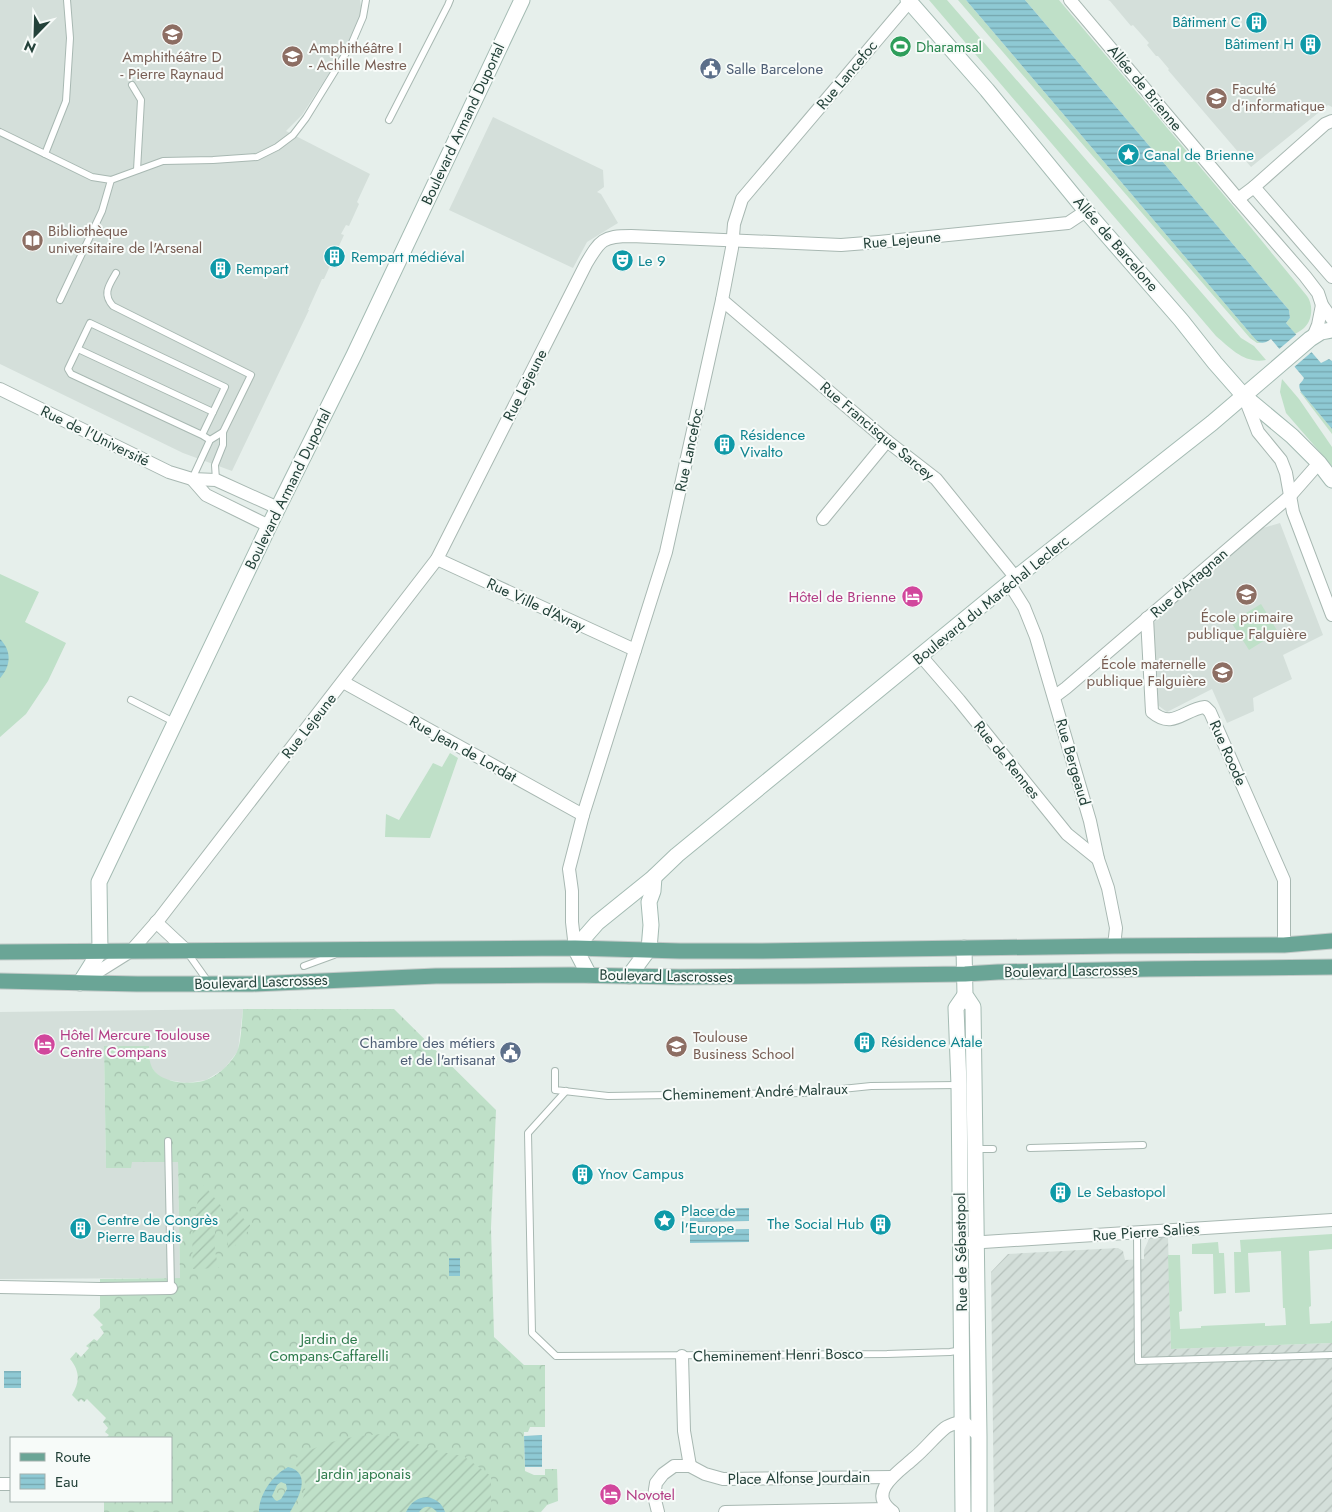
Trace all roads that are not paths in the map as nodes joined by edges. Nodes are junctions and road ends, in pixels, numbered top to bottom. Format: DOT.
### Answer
graph roads {
  1 [pos="67,0"];
  2 [pos="366,0"];
  3 [pos="450,0"];
  4 [pos="522,0"];
  5 [pos="1070,0"];
  6 [pos="908,1"];
  7 [pos="132,85"];
  8 [pos="388,120"];
  9 [pos="1332,121"];
  10 [pos="0,132"];
  11 [pos="45,154"];
  12 [pos="137,170"];
  13 [pos="111,180"];
  14 [pos="1254,187"];
  15 [pos="1238,199"];
  16 [pos="1086,211"];
  17 [pos="732,239"];
  18 [pos="116,272"];
  19 [pos="1332,277"];
  20 [pos="60,300"];
  21 [pos="722,300"];
  22 [pos="1322,305"];
  23 [pos="1332,319"];
  24 [pos="1332,330"];
  25 [pos="1311,338"];
  26 [pos="78,349"];
  27 [pos="0,389"];
  28 [pos="1244,396"];
  29 [pos="213,412"];
  30 [pos="224,432"];
  31 [pos="202,435"];
  32 [pos="210,440"];
  33 [pos="887,440"];
  34 [pos="1318,463"];
  35 [pos="192,479"];
  36 [pos="216,480"];
  37 [pos="1332,480"];
  38 [pos="1290,496"];
  39 [pos="278,508"];
  40 [pos="823,519"];
  41 [pos="269,526"];
  42 [pos="437,559"];
  43 [pos="1013,581"];
  44 [pos="1332,615"];
  45 [pos="1147,618"];
  46 [pos="635,650"];
  47 [pos="921,656"];
  48 [pos="343,682"];
  49 [pos="1054,697"];
  50 [pos="130,700"];
  51 [pos="175,723"];
  52 [pos="584,815"];
  53 [pos="1098,859"];
  54 [pos="654,877"];
  55 [pos="156,922"];
  56 [pos="1332,942"];
  57 [pos="1284,945"];
  58 [pos="1114,946"];
  59 [pos="575,948"];
  60 [pos="964,948"];
  61 [pos="352,949"];
  62 [pos="649,949"];
  63 [pos="100,951"];
  64 [pos="131,951"];
  65 [pos="186,951"];
  66 [pos="0,952"];
  67 [pos="304,966"];
  68 [pos="1332,967"];
  69 [pos="964,974"];
  70 [pos="589,976"];
  71 [pos="629,976"];
  72 [pos="0,981"];
  73 [pos="80,983"];
  74 [pos="210,984"];
  75 [pos="965,995"];
  76 [pos="555,1071"];
  77 [pos="975,1085"];
  78 [pos="959,1086"];
  79 [pos="566,1091"];
  80 [pos="168,1141"];
  81 [pos="1144,1145"];
  82 [pos="1030,1148"];
  83 [pos="975,1149"];
  84 [pos="993,1149"];
  85 [pos="1332,1220"];
  86 [pos="1137,1233"];
  87 [pos="968,1242"];
  88 [pos="0,1287"];
  89 [pos="171,1288"];
  90 [pos="962,1350"];
  91 [pos="1332,1355"];
  92 [pos="682,1356"];
  93 [pos="978,1371"];
  94 [pos="963,1420"];
  95 [pos="979,1436"];
  96 [pos="690,1466"];
  97 [pos="892,1477"];
  98 [pos="892,1510"];
  99 [pos="658,1512"];
  100 [pos="725,1512"];
  101 [pos="963,1512"];
  102 [pos="979,1512"];
  1 -- 11 [label="lane"];
  2 -- 12 [label="lane"];
  3 -- 8 [label="lane"];
  4 -- 39 [label="street, Boulevard Armand Duportal"];
  5 -- 15 [label="street, Allée de Brienne"];
  6 -- 16 [label="street, Allée de Barcelone"];
  6 -- 17 [label="street, Rue Lancefoc"];
  7 -- 12 [label="lane"];
  9 -- 14 [label="street"];
  10 -- 11 [label="lane"];
  11 -- 13 [label="lane"];
  12 -- 13 [label="lane"];
  13 -- 20 [label="lane"];
  14 -- 15 [label="street"];
  14 -- 19 [label="street"];
  15 -- 22 [label="street, Allée de Brienne"];
  16 -- 17 [label="street, Rue Lejeune"];
  16 -- 28 [label="street, Allée de Barcelone"];
  17 -- 21 [label="street, Rue Lancefoc"];
  17 -- 42 [label="street, Rue Lejeune"];
  18 -- 30 [label="lane"];
  21 -- 33 [label="street, Rue Francisque Sarcey"];
  21 -- 46 [label="street, Rue Lancefoc"];
  22 -- 23 [label="street, Allée de Brienne"];
  22 -- 25 [label="street"];
  24 -- 25 [label="street, Boulevard du Maréchal Leclerc"];
  25 -- 28 [label="street, Boulevard du Maréchal Leclerc"];
  26 -- 29 [label="lane"];
  26 -- 29 [label="lane"];
  26 -- 31 [label="lane"];
  27 -- 35 [label="street, Rue de l'Université"];
  28 -- 34 [label="street, Allée de Barcelone"];
  28 -- 38 [label="street"];
  28 -- 43 [label="street, Boulevard du Maréchal Leclerc"];
  29 -- 31 [label="lane"];
  30 -- 32 [label="lane"];
  30 -- 36 [label="lane"];
  31 -- 32 [label="lane"];
  32 -- 35 [label="lane"];
  33 -- 40 [label="street"];
  33 -- 43 [label="street, Rue Francisque Sarcey"];
  34 -- 37 [label="street, Allée de Barcelone"];
  34 -- 38 [label="street, Rue d'Artagnan"];
  35 -- 36 [label="street, Rue de l'Université"];
  35 -- 41 [label="street, Rue de l'Université"];
  36 -- 39 [label="street, Rue de l'Université"];
  38 -- 44 [label="street"];
  38 -- 45 [label="street, Rue d'Artagnan"];
  39 -- 41 [label="street, Boulevard Armand Duportal"];
  41 -- 51 [label="street, Boulevard Armand Duportal"];
  42 -- 46 [label="street, Rue Ville d'Avray"];
  42 -- 48 [label="street, Rue Lejeune"];
  43 -- 47 [label="street, Boulevard du Maréchal Leclerc"];
  43 -- 49 [label="street, Rue Bergeaud"];
  45 -- 49 [label="street, Rue d'Artagnan"];
  45 -- 57 [label="street, Rue Roode"];
  46 -- 52 [label="street, Rue Lancefoc"];
  47 -- 53 [label="street, Rue de Rennes"];
  47 -- 54 [label="street, Boulevard du Maréchal Leclerc"];
  48 -- 52 [label="street, Rue Jean de Lordat"];
  48 -- 55 [label="street, Rue Lejeune"];
  49 -- 53 [label="street, Rue Bergeaud"];
  50 -- 51 [label="lane"];
  51 -- 63 [label="street, Boulevard Armand Duportal"];
  52 -- 59 [label="street, Rue Lancefoc"];
  53 -- 58 [label="street, Rue Bergeaud"];
  54 -- 59 [label="street, Boulevard du Maréchal Leclerc"];
  54 -- 62 [label="street"];
  55 -- 64 [label="street, Rue Lejeune"];
  55 -- 65 [label="street"];
  56 -- 57 [label="main road, Boulevard Lascrosses"];
  57 -- 58 [label="main road, Boulevard Lascrosses"];
  58 -- 60 [label="main road, Boulevard Lascrosses"];
  59 -- 61 [label="main road, Boulevard Lascrosses"];
  59 -- 62 [label="main road, Boulevard Lascrosses"];
  59 -- 70 [label="street"];
  60 -- 62 [label="main road, Boulevard Lascrosses"];
  60 -- 69 [label="street, Rue de Sébastopol"];
  61 -- 65 [label="main road, Boulevard Lascrosses"];
  61 -- 67 [label="lane"];
  62 -- 71 [label="street"];
  63 -- 64 [label="main road, Boulevard Lascrosses"];
  63 -- 66 [label="main road, Boulevard Lascrosses"];
  63 -- 73 [label="street"];
  64 -- 65 [label="main road, Boulevard Lascrosses"];
  64 -- 73 [label="street, Rue Lejeune"];
  65 -- 74 [label="lane"];
  68 -- 69 [label="main road, Boulevard Lascrosses"];
  69 -- 71 [label="main road, Boulevard Lascrosses"];
  69 -- 75 [label="street, Rue de Sébastopol"];
  70 -- 71 [label="main road, Boulevard Lascrosses"];
  70 -- 74 [label="main road, Boulevard Lascrosses"];
  72 -- 73 [label="main road, Boulevard Lascrosses"];
  73 -- 74 [label="main road, Boulevard Lascrosses"];
  75 -- 77 [label="street, Rue de Sébastopol"];
  75 -- 78 [label="street, Rue de Sébastopol"];
  76 -- 79 [label="lane"];
  77 -- 78 [label="lane, Cheminement André Malraux"];
  77 -- 83 [label="street, Rue de Sébastopol"];
  78 -- 79 [label="lane, Cheminement André Malraux"];
  78 -- 87 [label="street, Rue de Sébastopol"];
  79 -- 92 [label="lane, Cheminement Henri Bosco"];
  80 -- 89 [label="lane"];
  81 -- 82 [label="lane"];
  83 -- 84 [label="lane"];
  83 -- 87 [label="street, Rue de Sébastopol"];
  85 -- 86 [label="street, Rue Pierre Salies"];
  86 -- 87 [label="street, Rue Pierre Salies"];
  86 -- 91 [label="lane"];
  87 -- 90 [label="street, Rue de Sébastopol"];
  87 -- 93 [label="street, Rue de Sébastopol"];
  88 -- 89 [label="street"];
  90 -- 92 [label="lane, Cheminement Henri Bosco"];
  90 -- 93 [label="street"];
  90 -- 94 [label="street, Rue de Sébastopol"];
  92 -- 96 [label="street"];
  93 -- 95 [label="street, Rue de Sébastopol"];
  94 -- 95 [label="street"];
  94 -- 97 [label="street, Place Alfonse Jourdain"];
  94 -- 101 [label="street, Rue de Sébastopol"];
  95 -- 102 [label="street, Rue de Sébastopol"];
  96 -- 97 [label="street, Place Alfonse Jourdain"];
  96 -- 99 [label="street"];
  97 -- 98 [label="street, Place Alfonse Jourdain"];
  98 -- 100 [label="street, Place Alfonse Jourdain"];
}
